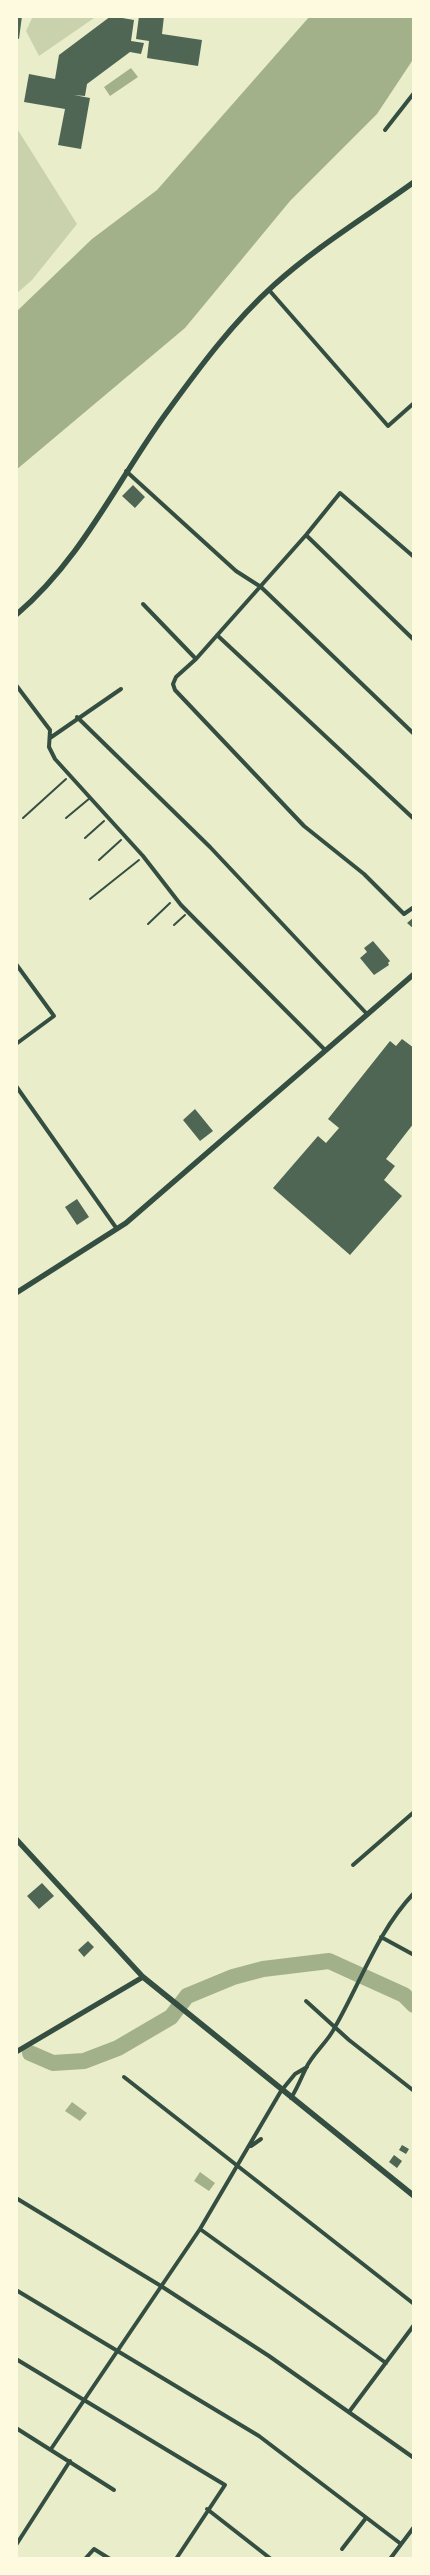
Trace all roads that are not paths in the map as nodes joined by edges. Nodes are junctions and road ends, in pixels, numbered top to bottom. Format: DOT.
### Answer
graph roads {
  1 [pos="414,94"];
  2 [pos="385,130"];
  3 [pos="414,182"];
  4 [pos="269,290"];
  5 [pos="414,402"];
  6 [pos="126,471"];
  7 [pos="306,535"];
  8 [pos="414,557"];
  9 [pos="261,587"];
  10 [pos="143,604"];
  11 [pos="16,615"];
  12 [pos="217,635"];
  13 [pos="414,640"];
  14 [pos="196,659"];
  15 [pos="16,685"];
  16 [pos="121,688"];
  17 [pos="77,717"];
  18 [pos="414,734"];
  19 [pos="49,740"];
  20 [pos="90,798"];
  21 [pos="66,818"];
  22 [pos="414,819"];
  23 [pos="414,907"];
  24 [pos="16,964"];
  25 [pos="414,974"];
  26 [pos="367,1014"];
  27 [pos="16,1044"];
  28 [pos="325,1050"];
  29 [pos="16,1086"];
  30 [pos="117,1229"];
  31 [pos="16,1293"];
  32 [pos="414,1812"];
  33 [pos="16,1839"];
  34 [pos="353,1865"];
  35 [pos="414,1893"];
  36 [pos="381,1937"];
  37 [pos="414,1955"];
  38 [pos="143,1977"];
  39 [pos="306,2001"];
  40 [pos="335,2028"];
  41 [pos="16,2052"];
  42 [pos="307,2067"];
  43 [pos="124,2077"];
  44 [pos="281,2091"];
  45 [pos="414,2091"];
  46 [pos="290,2098"];
  47 [pos="261,2139"];
  48 [pos="249,2148"];
  49 [pos="237,2167"];
  50 [pos="414,2196"];
  51 [pos="16,2198"];
  52 [pos="200,2229"];
  53 [pos="161,2286"];
  54 [pos="16,2290"];
  55 [pos="414,2304"];
  56 [pos="414,2326"];
  57 [pos="118,2351"];
  58 [pos="16,2359"];
  59 [pos="386,2363"];
  60 [pos="84,2400"];
  61 [pos="349,2412"];
  62 [pos="16,2428"];
  63 [pos="51,2449"];
  64 [pos="414,2458"];
  65 [pos="70,2461"];
  66 [pos="114,2490"];
  67 [pos="207,2509"];
  68 [pos="366,2518"];
  69 [pos="414,2527"];
  70 [pos="402,2544"];
  71 [pos="16,2546"];
  72 [pos="342,2549"];
  73 [pos="85,2559"];
  74 [pos="110,2559"];
  75 [pos="176,2559"];
  76 [pos="270,2559"];
  77 [pos="390,2559"];
  1 -- 2 [label="street"];
  3 -- 4 [label="main road"];
  4 -- 5 [label="street"];
  4 -- 6 [label="main road"];
  6 -- 9 [label="street"];
  6 -- 11 [label="main road"];
  7 -- 8 [label="street"];
  7 -- 9 [label="street"];
  7 -- 13 [label="street"];
  9 -- 12 [label="street"];
  9 -- 18 [label="street"];
  10 -- 14 [label="street"];
  12 -- 14 [label="street"];
  12 -- 22 [label="street"];
  14 -- 23 [label="street"];
  15 -- 19 [label="street"];
  16 -- 17 [label="street"];
  17 -- 19 [label="street"];
  17 -- 26 [label="street"];
  19 -- 20 [label="street"];
  20 -- 21 [label="lane"];
  20 -- 28 [label="street"];
  24 -- 27 [label="street"];
  25 -- 26 [label="main road"];
  26 -- 28 [label="main road"];
  28 -- 30 [label="main road"];
  29 -- 30 [label="street"];
  30 -- 31 [label="main road"];
  32 -- 34 [label="street"];
  33 -- 38 [label="main road"];
  35 -- 36 [label="street"];
  36 -- 37 [label="street"];
  36 -- 40 [label="street"];
  38 -- 41 [label="street"];
  38 -- 44 [label="main road"];
  39 -- 40 [label="street"];
  40 -- 42 [label="street"];
  40 -- 45 [label="street"];
  42 -- 44 [label="street"];
  42 -- 46 [label="street"];
  43 -- 49 [label="street"];
  44 -- 46 [label="main road"];
  44 -- 48 [label="street"];
  46 -- 50 [label="main road"];
  47 -- 48 [label="street"];
  48 -- 49 [label="street"];
  49 -- 52 [label="street"];
  49 -- 55 [label="street"];
  51 -- 53 [label="street"];
  52 -- 53 [label="street"];
  52 -- 59 [label="street"];
  53 -- 57 [label="street"];
  53 -- 61 [label="street"];
  54 -- 57 [label="street"];
  56 -- 59 [label="street"];
  57 -- 60 [label="street"];
  57 -- 68 [label="street"];
  58 -- 60 [label="street"];
  59 -- 61 [label="street"];
  60 -- 63 [label="street"];
  60 -- 67 [label="street"];
  61 -- 64 [label="street"];
  62 -- 63 [label="street"];
  63 -- 65 [label="street"];
  65 -- 66 [label="street"];
  65 -- 71 [label="street"];
  67 -- 75 [label="street"];
  67 -- 76 [label="street"];
  68 -- 70 [label="street"];
  68 -- 72 [label="street"];
  69 -- 70 [label="street"];
  70 -- 77 [label="street"];
  73 -- 74 [label="street"];
}
